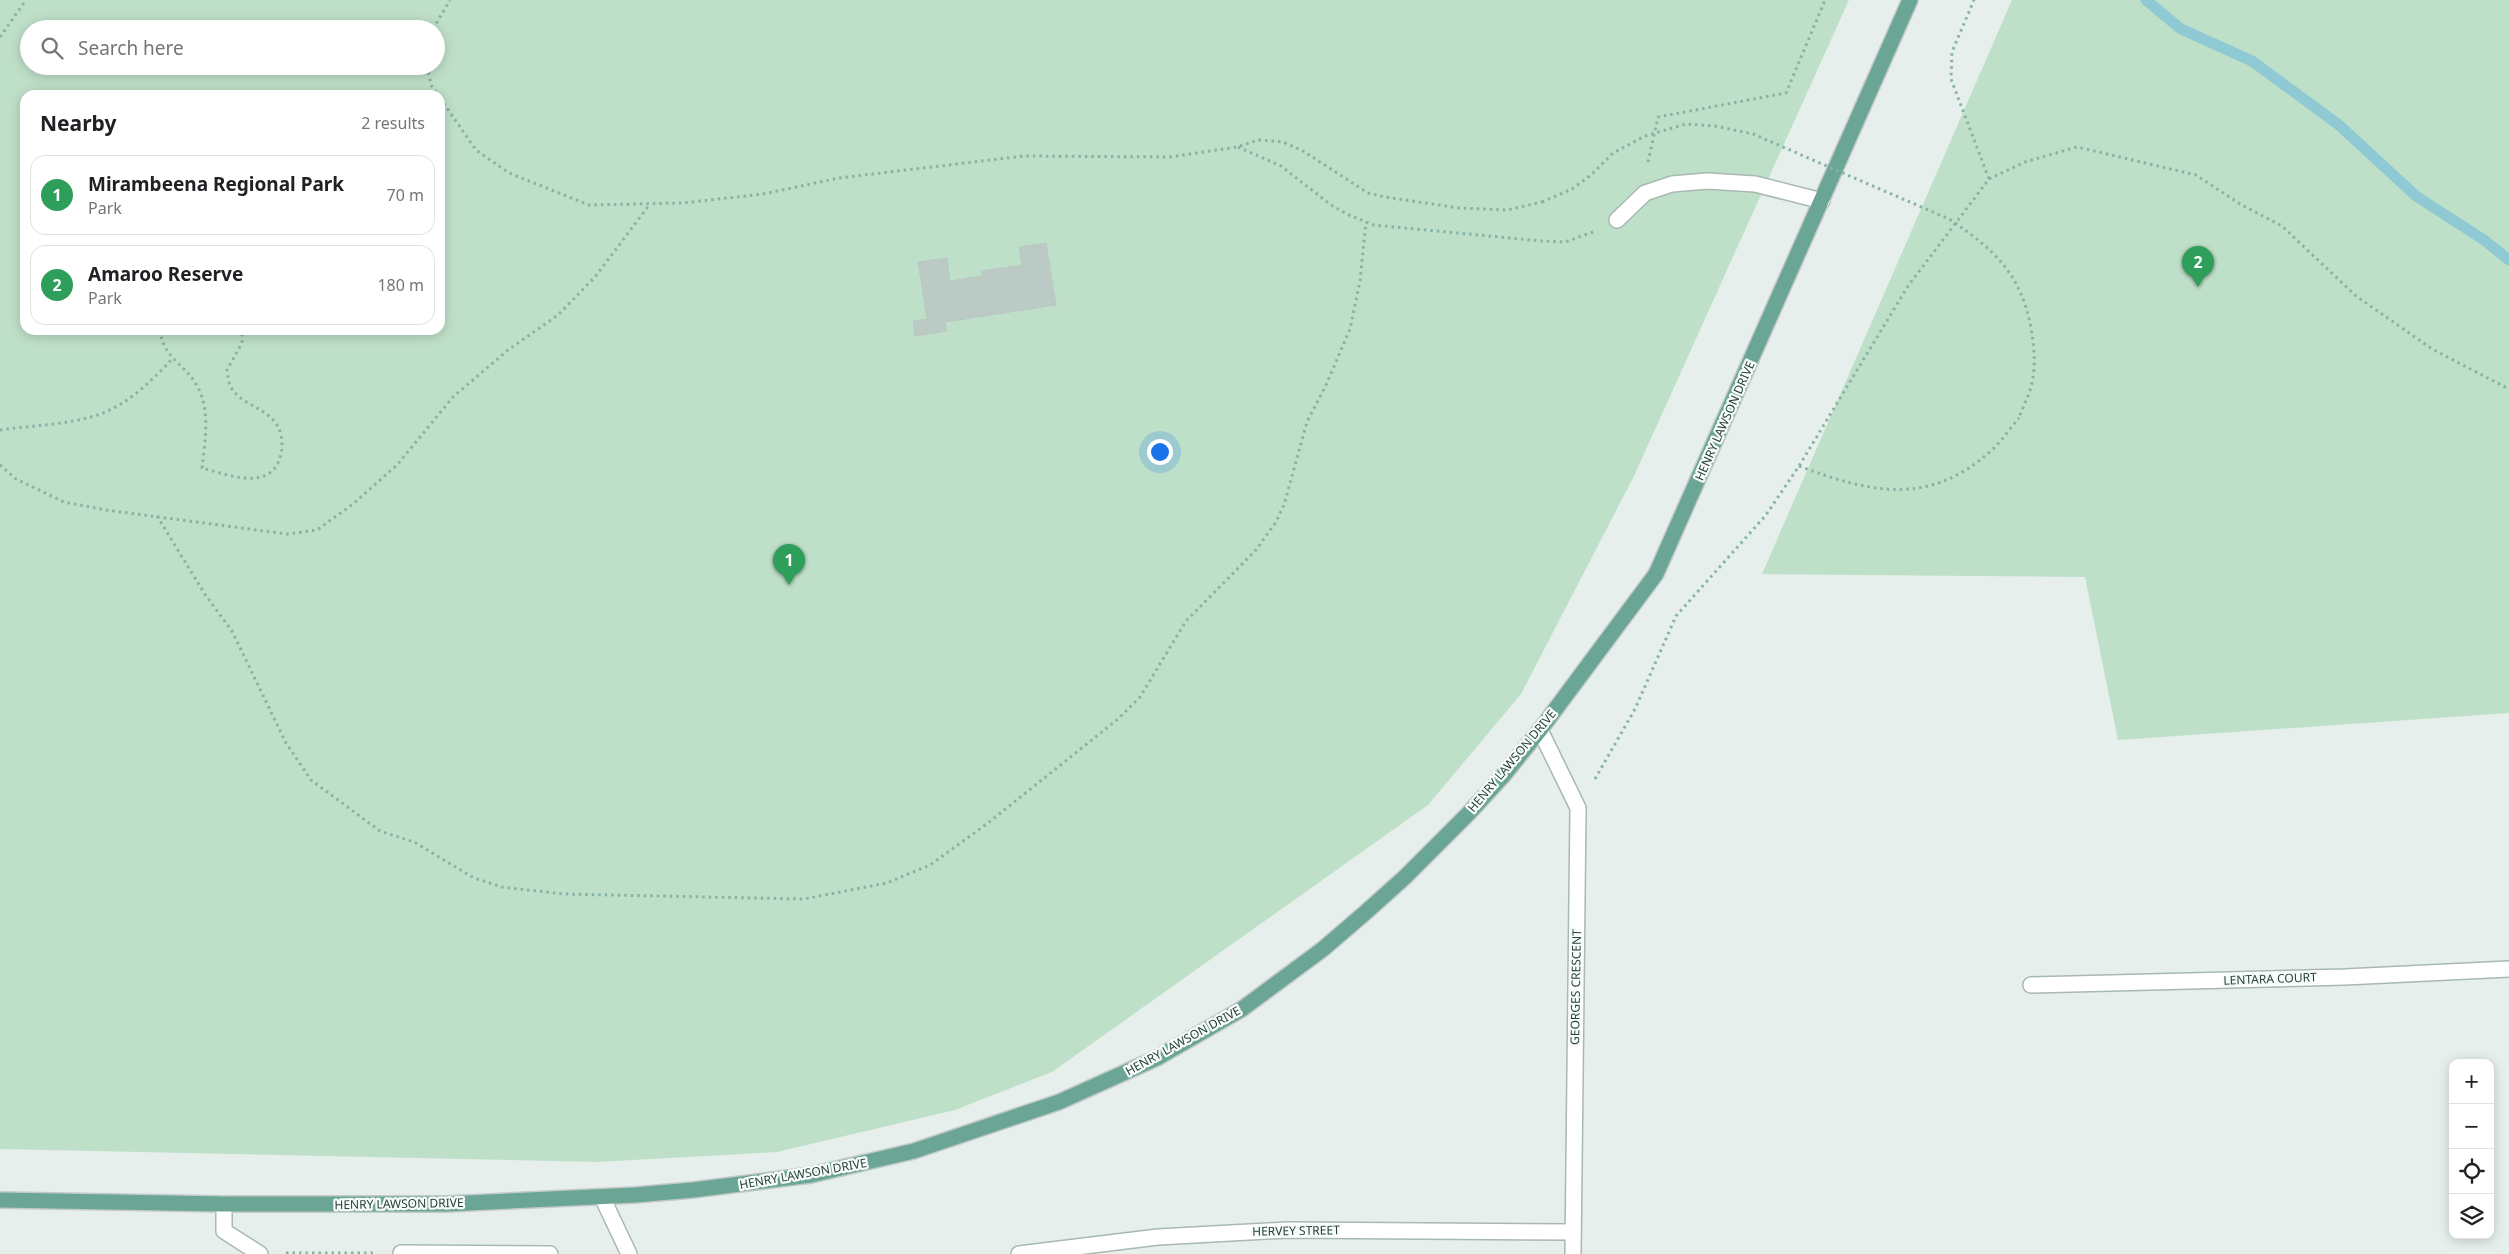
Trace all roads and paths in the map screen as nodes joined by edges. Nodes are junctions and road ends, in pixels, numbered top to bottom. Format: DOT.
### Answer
graph roads {
  1 [pos="26,0"];
  2 [pos="450,0"];
  3 [pos="1825,0"];
  4 [pos="1910,0"];
  5 [pos="1974,0"];
  6 [pos="439,20"];
  7 [pos="0,36"];
  8 [pos="429,75"];
  9 [pos="435,90"];
  10 [pos="445,105"];
  11 [pos="1237,147"];
  12 [pos="1648,163"];
  13 [pos="1989,179"];
  14 [pos="1822,201"];
  15 [pos="650,204"];
  16 [pos="1618,220"];
  17 [pos="1366,222"];
  18 [pos="161,335"];
  19 [pos="242,335"];
  20 [pos="172,359"];
  21 [pos="2509,389"];
  22 [pos="0,430"];
  23 [pos="0,465"];
  24 [pos="1799,466"];
  25 [pos="157,516"];
  26 [pos="1540,730"];
  27 [pos="1578,808"];
  28 [pos="2509,969"];
  29 [pos="2031,986"];
  30 [pos="602,1197"];
  31 [pos="0,1200"];
  32 [pos="224,1204"];
  33 [pos="1573,1232"];
  34 [pos="260,1253"];
  35 [pos="401,1253"];
  36 [pos="550,1254"];
  37 [pos="629,1254"];
  38 [pos="1019,1254"];
  39 [pos="1573,1254"];
  1 -- 7 [label="path"];
  2 -- 6 [label="path"];
  3 -- 12 [label="path"];
  4 -- 14 [label="main road, HENRY LAWSON DRIVE"];
  5 -- 13 [label="path"];
  8 -- 9 [label="path"];
  10 -- 15 [label="path"];
  11 -- 15 [label="path"];
  11 -- 17 [label="path"];
  11 -- 24 [label="path, bridge"];
  13 -- 21 [label="path"];
  13 -- 24 [label="path"];
  14 -- 16 [label="street"];
  14 -- 26 [label="main road, HENRY LAWSON DRIVE"];
  15 -- 25 [label="path"];
  16 -- 17 [label="path"];
  17 -- 25 [label="path"];
  18 -- 20 [label="path"];
  19 -- 20 [label="path"];
  20 -- 22 [label="path"];
  23 -- 25 [label="path"];
  24 -- 27 [label="path"];
  26 -- 27 [label="street, GEORGES CRESCENT"];
  26 -- 30 [label="main road, HENRY LAWSON DRIVE"];
  27 -- 33 [label="street, GEORGES CRESCENT"];
  28 -- 29 [label="street, LENTARA COURT"];
  30 -- 32 [label="main road, HENRY LAWSON DRIVE"];
  30 -- 37 [label="street"];
  31 -- 32 [label="main road, HENRY LAWSON DRIVE"];
  32 -- 34 [label="street"];
  33 -- 38 [label="street, HERVEY STREET"];
  33 -- 39 [label="street, GEORGES CRESCENT"];
  34 -- 35 [label="path"];
  35 -- 36 [label="street"];
}
